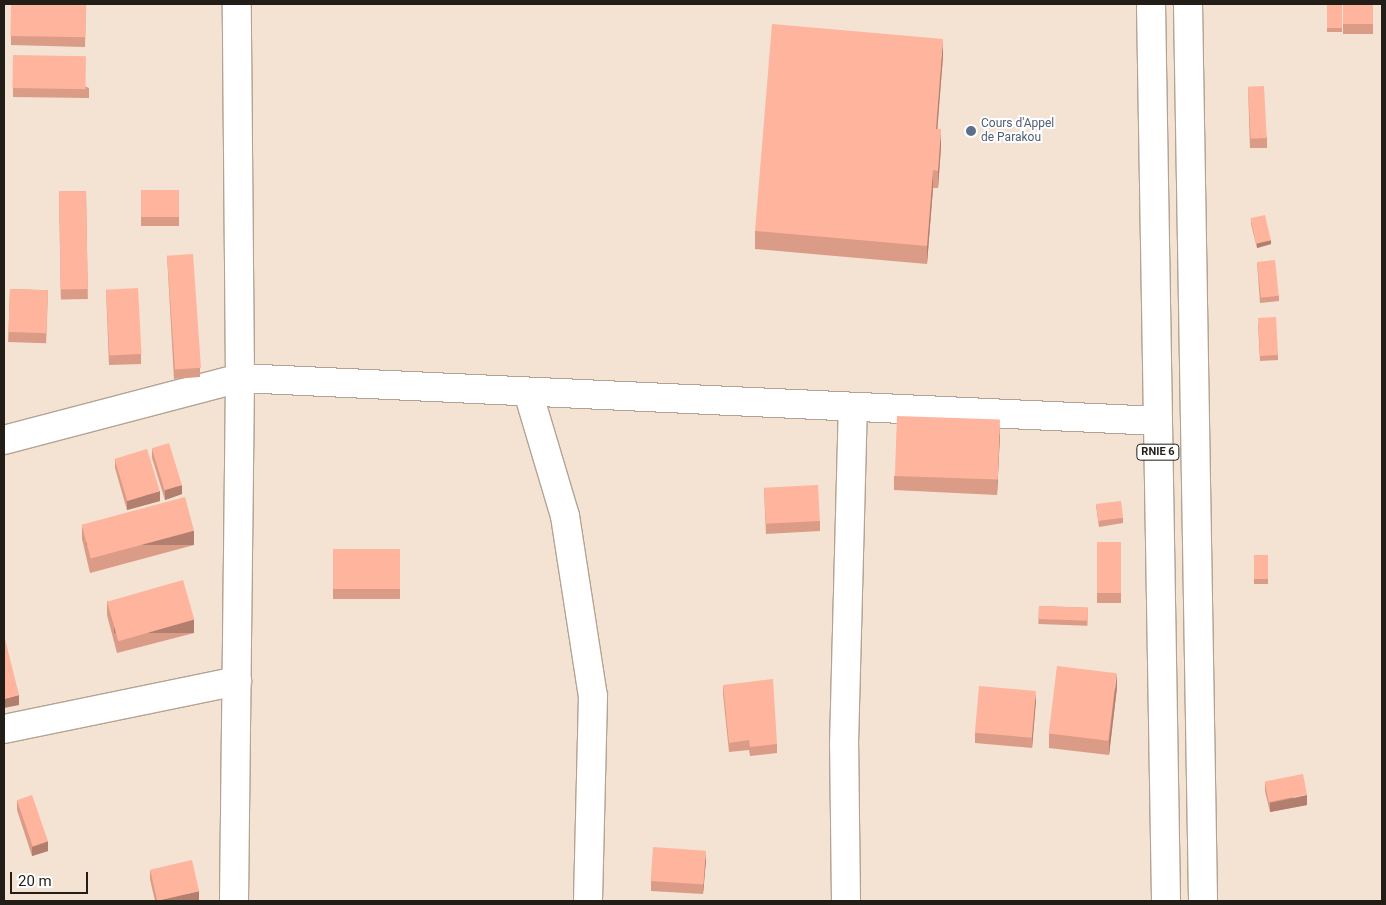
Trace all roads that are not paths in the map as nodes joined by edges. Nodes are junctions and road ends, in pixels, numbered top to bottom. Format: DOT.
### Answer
graph roads {
  1 [pos="238,4"];
  2 [pos="1150,4"];
  3 [pos="1188,4"];
  4 [pos="1155,159"];
  5 [pos="1191,162"];
  6 [pos="240,378"];
  7 [pos="528,392"];
  8 [pos="853,406"];
  9 [pos="1158,421"];
  10 [pos="4,440"];
  11 [pos="237,681"];
  12 [pos="4,730"];
  13 [pos="234,901"];
  14 [pos="588,901"];
  15 [pos="846,901"];
  16 [pos="1166,901"];
  17 [pos="1203,901"];
  1 -- 6 [label="street"];
  2 -- 4 [label="street, RNIE 6"];
  3 -- 5 [label="street, RNIE 6"];
  4 -- 5 [label="street"];
  4 -- 9 [label="street, RNIE 6"];
  5 -- 17 [label="street, RNIE 6"];
  6 -- 7 [label="street"];
  6 -- 10 [label="street"];
  6 -- 11 [label="street"];
  7 -- 8 [label="street"];
  7 -- 14 [label="street"];
  8 -- 9 [label="street"];
  8 -- 15 [label="street"];
  9 -- 16 [label="street, RNIE 6"];
  11 -- 12 [label="street"];
  11 -- 13 [label="street"];
}
